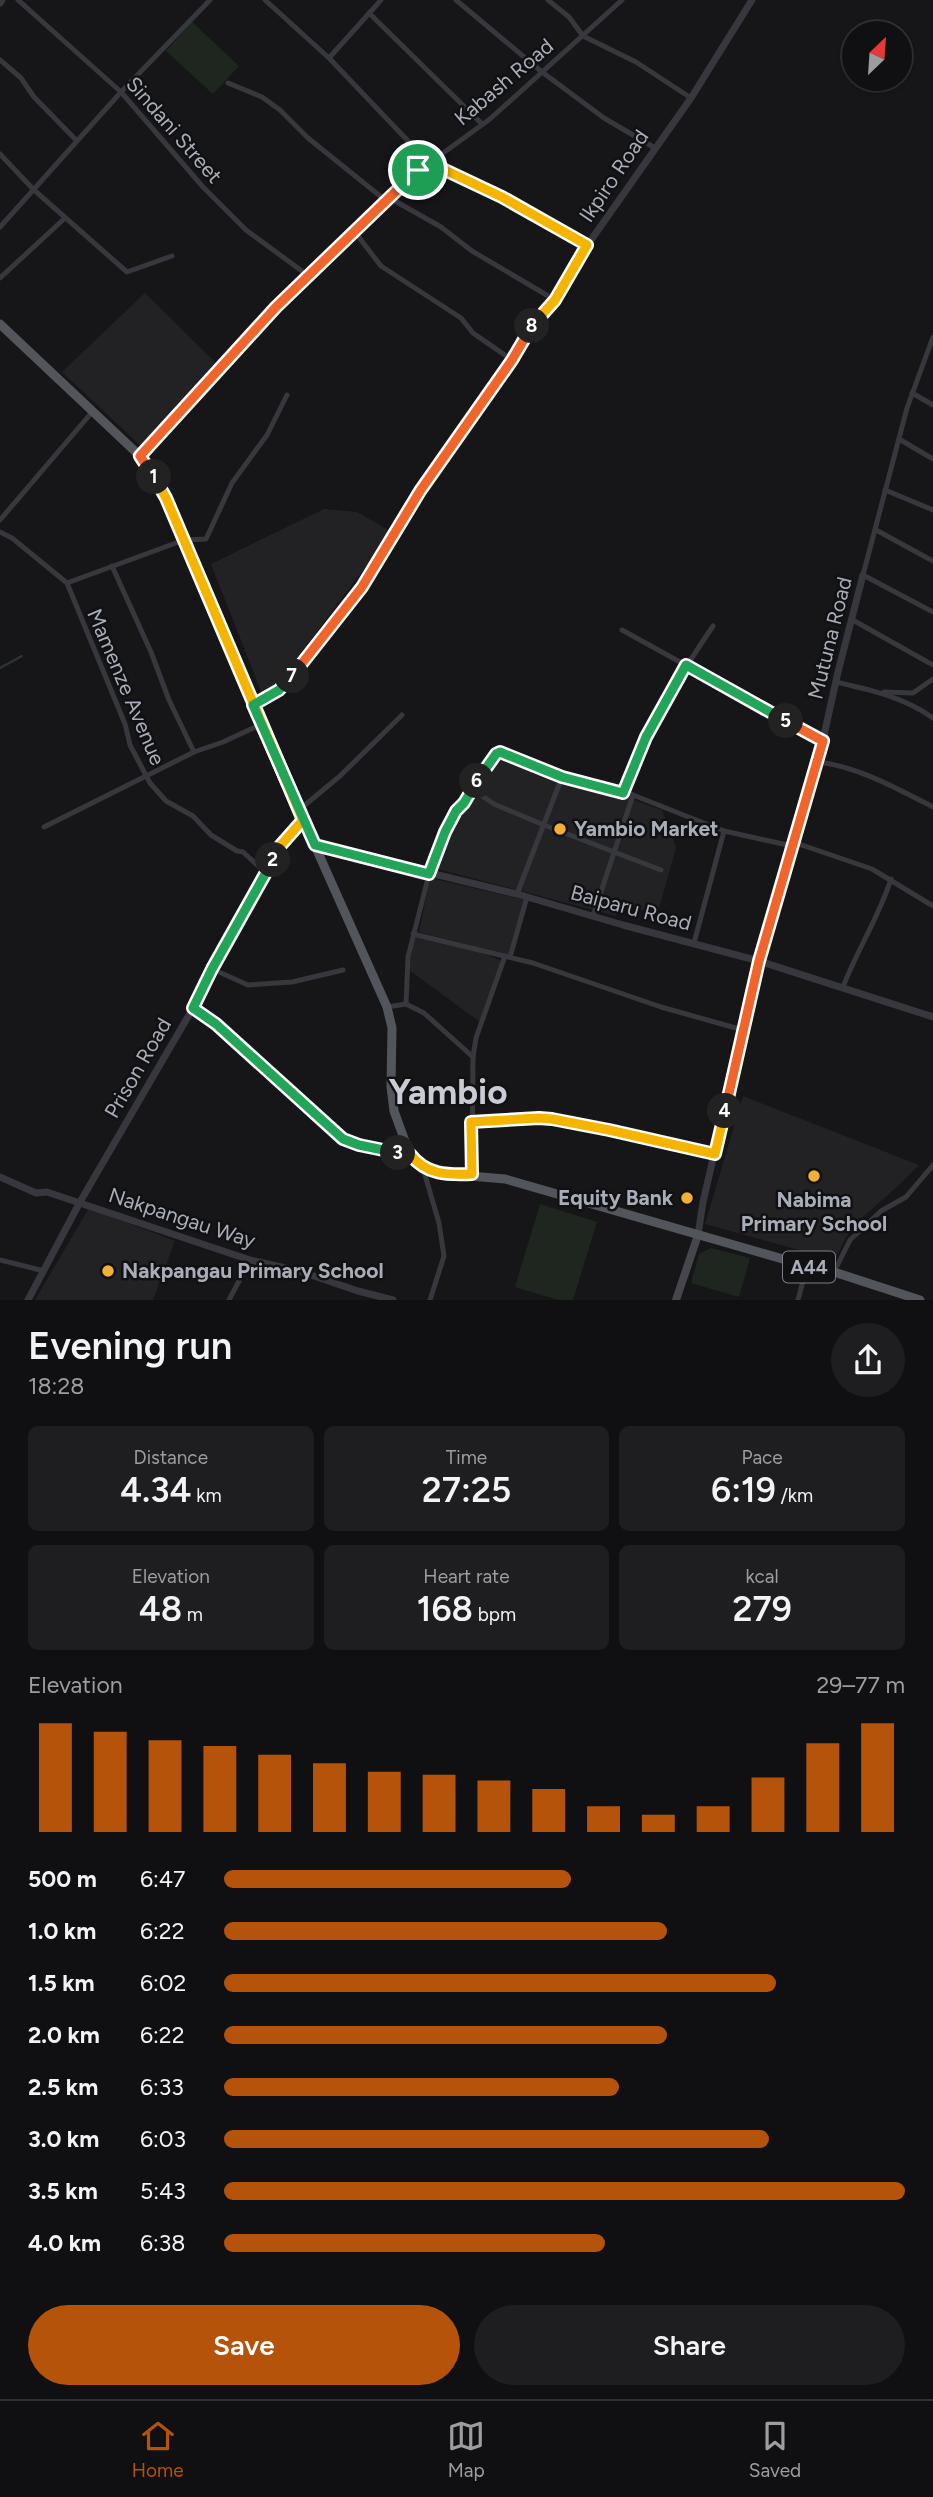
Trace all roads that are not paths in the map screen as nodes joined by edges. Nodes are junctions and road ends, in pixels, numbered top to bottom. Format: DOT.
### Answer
graph roads {
  1 [pos="18,0"];
  2 [pos="265,0"];
  3 [pos="381,0"];
  4 [pos="456,0"];
  5 [pos="548,0"];
  6 [pos="622,0"];
  7 [pos="752,0"];
  8 [pos="205,2"];
  9 [pos="369,13"];
  10 [pos="583,36"];
  11 [pos="329,58"];
  12 [pos="0,61"];
  13 [pos="542,72"];
  14 [pos="228,83"];
  15 [pos="121,92"];
  16 [pos="691,98"];
  17 [pos="482,124"];
  18 [pos="76,140"];
  19 [pos="655,148"];
  20 [pos="0,154"];
  21 [pos="428,162"];
  22 [pos="34,190"];
  23 [pos="386,198"];
  24 [pos="65,218"];
  25 [pos="0,227"];
  26 [pos="354,231"];
  27 [pos="587,245"];
  28 [pos="172,256"];
  29 [pos="310,276"];
  30 [pos="0,278"];
  31 [pos="555,300"];
  32 [pos="0,324"];
  33 [pos="933,337"];
  34 [pos="512,360"];
  35 [pos="912,393"];
  36 [pos="287,395"];
  37 [pos="933,405"];
  38 [pos="94,411"];
  39 [pos="899,439"];
  40 [pos="140,456"];
  41 [pos="933,459"];
  42 [pos="885,490"];
  43 [pos="933,510"];
  44 [pos="0,520"];
  45 [pos="876,530"];
  46 [pos="0,532"];
  47 [pos="184,540"];
  48 [pos="933,561"];
  49 [pos="112,566"];
  50 [pos="863,575"];
  51 [pos="66,583"];
  52 [pos="933,612"];
  53 [pos="851,619"];
  54 [pos="713,626"];
  55 [pos="622,630"];
  56 [pos="686,665"];
  57 [pos="933,665"];
  58 [pos="933,679"];
  59 [pos="836,682"];
  60 [pos="880,692"];
  61 [pos="253,705"];
  62 [pos="402,715"];
  63 [pos="933,718"];
  64 [pos="262,724"];
  65 [pos="823,741"];
  66 [pos="194,752"];
  67 [pos="818,762"];
  68 [pos="146,775"];
  69 [pos="562,777"];
  70 [pos="472,789"];
  71 [pos="623,793"];
  72 [pos="633,795"];
  73 [pos="933,807"];
  74 [pos="299,810"];
  75 [pos="303,820"];
  76 [pos="544,825"];
  77 [pos="44,827"];
  78 [pos="724,831"];
  79 [pos="793,844"];
  80 [pos="315,845"];
  81 [pos="614,853"];
  82 [pos="661,870"];
  83 [pos="265,872"];
  84 [pos="429,874"];
  85 [pos="891,879"];
  86 [pos="517,894"];
  87 [pos="527,897"];
  88 [pos="933,906"];
  89 [pos="593,916"];
  90 [pos="413,934"];
  91 [pos="694,943"];
  92 [pos="507,957"];
  93 [pos="759,961"];
  94 [pos="212,969"];
  95 [pos="343,970"];
  96 [pos="843,987"];
  97 [pos="406,1004"];
  98 [pos="387,1007"];
  99 [pos="193,1008"];
  100 [pos="933,1017"];
  101 [pos="743,1030"];
  102 [pos="473,1057"];
  103 [pos="471,1122"];
  104 [pos="410,1154"];
  105 [pos="715,1154"];
  106 [pos="933,1165"];
  107 [pos="423,1168"];
  108 [pos="472,1174"];
  109 [pos="0,1177"];
  110 [pos="80,1202"];
  111 [pos="698,1235"];
  112 [pos="0,1260"];
  113 [pos="250,1260"];
  114 [pos="807,1266"];
  115 [pos="45,1272"];
  116 [pos="834,1272"];
  117 [pos="28,1300"];
  118 [pos="229,1300"];
  119 [pos="393,1300"];
  120 [pos="429,1300"];
  121 [pos="676,1300"];
  122 [pos="798,1300"];
  123 [pos="919,1300"];
  1 -- 15 [label="street, Sindani Street"];
  2 -- 11 [label="street"];
  3 -- 9 [label="street"];
  4 -- 13 [label="street"];
  5 -- 10 [label="street"];
  6 -- 10 [label="street, Kabash Road"];
  7 -- 16 [label="street, Ikpiro Road"];
  8 -- 15 [label="street"];
  9 -- 11 [label="street"];
  9 -- 17 [label="street"];
  10 -- 13 [label="street, Kabash Road"];
  10 -- 16 [label="street"];
  11 -- 21 [label="street"];
  12 -- 18 [label="street"];
  13 -- 17 [label="street, Kabash Road"];
  13 -- 19 [label="street"];
  14 -- 23 [label="street"];
  15 -- 18 [label="street"];
  15 -- 29 [label="street, Sindani Street"];
  16 -- 19 [label="street, Ikpiro Road"];
  17 -- 21 [label="street, Kabash Road"];
  18 -- 22 [label="street"];
  19 -- 27 [label="street, Ikpiro Road"];
  20 -- 22 [label="street"];
  21 -- 23 [label="street, Kabash Road"];
  21 -- 27 [label="street"];
  22 -- 24 [label="street"];
  22 -- 25 [label="street"];
  23 -- 26 [label="street, Kabash Road"];
  23 -- 31 [label="street"];
  24 -- 28 [label="street"];
  24 -- 30 [label="street"];
  26 -- 29 [label="street, Kabash Road"];
  26 -- 34 [label="street"];
  27 -- 31 [label="street, Ikpiro Road"];
  29 -- 40 [label="street, Kabash Road"];
  31 -- 34 [label="street, Ikpiro Road"];
  32 -- 38 [label="main road"];
  33 -- 35 [label="street, Mutuna Road"];
  34 -- 61 [label="street, Ikpiro Road"];
  35 -- 37 [label="street"];
  35 -- 39 [label="street, Mutuna Road"];
  36 -- 47 [label="street"];
  38 -- 40 [label="main road"];
  38 -- 44 [label="street"];
  39 -- 41 [label="street"];
  39 -- 42 [label="street, Mutuna Road"];
  40 -- 47 [label="main road"];
  42 -- 43 [label="street"];
  42 -- 45 [label="street, Mutuna Road"];
  45 -- 48 [label="street"];
  45 -- 50 [label="street, Mutuna Road"];
  46 -- 51 [label="street, Mamenze Avenue"];
  47 -- 49 [label="street"];
  47 -- 61 [label="main road"];
  49 -- 51 [label="street"];
  49 -- 66 [label="street"];
  50 -- 52 [label="street"];
  50 -- 53 [label="street, Mutuna Road"];
  51 -- 68 [label="street, Mamenze Avenue"];
  53 -- 57 [label="street"];
  53 -- 59 [label="street, Mutuna Road"];
  54 -- 56 [label="street"];
  55 -- 56 [label="street"];
  56 -- 65 [label="street"];
  56 -- 71 [label="street"];
  58 -- 60 [label="street"];
  59 -- 60 [label="street"];
  59 -- 65 [label="street, Mutuna Road"];
  60 -- 63 [label="street"];
  61 -- 64 [label="main road"];
  62 -- 74 [label="street"];
  64 -- 66 [label="street"];
  64 -- 74 [label="main road"];
  65 -- 67 [label="street, Mutuna Road"];
  66 -- 68 [label="street"];
  67 -- 73 [label="street"];
  67 -- 79 [label="street, Mutuna Road"];
  68 -- 77 [label="street"];
  68 -- 83 [label="street, Mamenze Avenue"];
  69 -- 70 [label="street"];
  69 -- 71 [label="street"];
  69 -- 76 [label="street"];
  70 -- 76 [label="street"];
  70 -- 84 [label="street"];
  71 -- 72 [label="street"];
  72 -- 78 [label="street"];
  72 -- 81 [label="street"];
  74 -- 75 [label="main road"];
  75 -- 80 [label="main road"];
  75 -- 83 [label="street, Prison Road"];
  76 -- 81 [label="street"];
  76 -- 86 [label="street"];
  78 -- 79 [label="street"];
  78 -- 91 [label="street"];
  79 -- 85 [label="street"];
  79 -- 93 [label="street, Mutuna Road"];
  80 -- 84 [label="street, Baiparu Road"];
  80 -- 98 [label="main road"];
  81 -- 82 [label="street"];
  81 -- 89 [label="street"];
  83 -- 94 [label="street, Prison Road"];
  84 -- 86 [label="street, Baiparu Road"];
  84 -- 90 [label="street"];
  85 -- 88 [label="street"];
  85 -- 96 [label="street"];
  86 -- 87 [label="street, Baiparu Road"];
  87 -- 89 [label="street, Baiparu Road"];
  87 -- 92 [label="street"];
  89 -- 91 [label="street, Baiparu Road"];
  90 -- 92 [label="street"];
  90 -- 97 [label="street"];
  91 -- 93 [label="street, Baiparu Road"];
  92 -- 101 [label="street"];
  92 -- 102 [label="street"];
  93 -- 96 [label="street, Baiparu Road"];
  93 -- 101 [label="street, Mutuna Road"];
  94 -- 95 [label="street"];
  94 -- 99 [label="street, Prison Road"];
  96 -- 100 [label="street, Baiparu Road"];
  97 -- 98 [label="street"];
  97 -- 102 [label="street"];
  98 -- 104 [label="main road"];
  99 -- 104 [label="street"];
  99 -- 110 [label="street, Prison Road"];
  101 -- 105 [label="street, Mutuna Road"];
  102 -- 103 [label="street"];
  103 -- 105 [label="street"];
  103 -- 108 [label="street"];
  104 -- 107 [label="main road"];
  105 -- 111 [label="street, Mutuna Road"];
  106 -- 116 [label="street"];
  107 -- 108 [label="main road"];
  107 -- 120 [label="street"];
  108 -- 111 [label="main road"];
  109 -- 110 [label="street, Nakpangau Way"];
  110 -- 113 [label="street, Nakpangau Way"];
  110 -- 115 [label="street, Prison Road"];
  111 -- 114 [label="main road, A44"];
  111 -- 121 [label="main road"];
  112 -- 115 [label="street"];
  113 -- 118 [label="street"];
  113 -- 119 [label="street, Nakpangau Way"];
  114 -- 116 [label="main road, A44"];
  114 -- 122 [label="street"];
  115 -- 117 [label="street, Prison Road"];
  116 -- 123 [label="main road, A44"];
}
